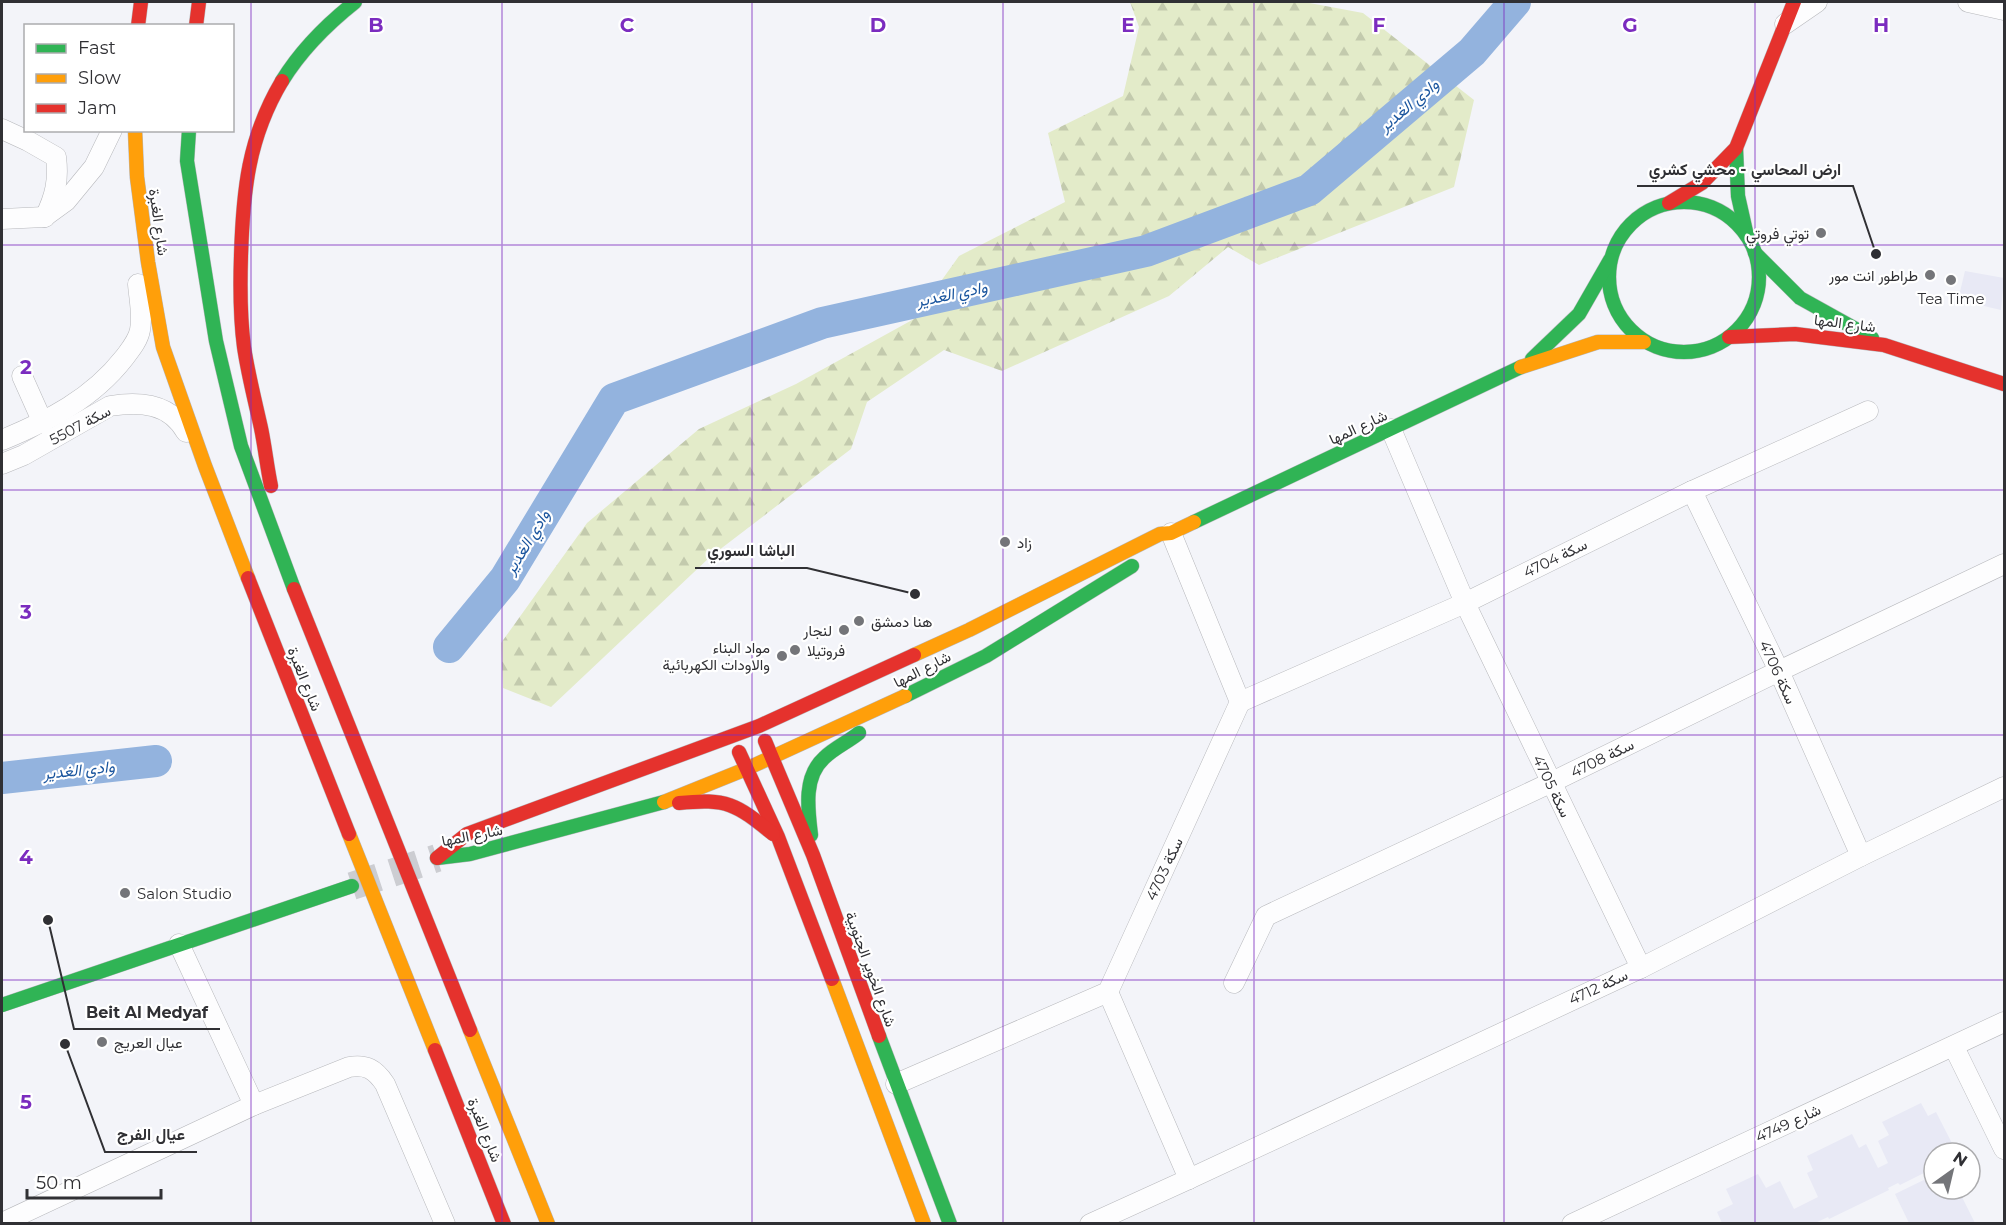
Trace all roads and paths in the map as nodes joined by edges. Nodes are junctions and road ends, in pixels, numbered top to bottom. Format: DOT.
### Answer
graph roads {
  1 [pos="141,2"];
  2 [pos="199,2"];
  3 [pos="356,2"];
  4 [pos="1794,2"];
  5 [pos="1817,2"];
  6 [pos="1968,2"];
  7 [pos="2004,10"];
  8 [pos="138,24"];
  9 [pos="196,24"];
  10 [pos="1785,24"];
  11 [pos="2,129"];
  12 [pos="111,132"];
  13 [pos="119,132"];
  14 [pos="135,132"];
  15 [pos="189,132"];
  16 [pos="1736,148"];
  17 [pos="1669,203"];
  18 [pos="44,218"];
  19 [pos="2,219"];
  20 [pos="1747,236"];
  21 [pos="1755,254"];
  22 [pos="1610,260"];
  23 [pos="1730,338"];
  24 [pos="1644,342"];
  25 [pos="1884,345"];
  26 [pos="1526,365"];
  27 [pos="22,376"];
  28 [pos="2004,384"];
  29 [pos="1868,411"];
  30 [pos="43,423"];
  31 [pos="1391,429"];
  32 [pos="2,440"];
  33 [pos="2,464"];
  34 [pos="205,466"];
  35 [pos="1692,491"];
  36 [pos="1171,534"];
  37 [pos="281,555"];
  38 [pos="2004,564"];
  39 [pos="1465,603"];
  40 [pos="1779,672"];
  41 [pos="1240,702"];
  42 [pos="871,713"];
  43 [pos="759,726"];
  44 [pos="732,736"];
  45 [pos="771,758"];
  46 [pos="746,769"];
  47 [pos="1550,783"];
  48 [pos="2004,787"];
  49 [pos="656,805"];
  50 [pos="777,837"];
  51 [pos="813,855"];
  52 [pos="1861,856"];
  53 [pos="352,886"];
  54 [pos="179,944"];
  55 [pos="1641,968"];
  56 [pos="1233,983"];
  57 [pos="1108,992"];
  58 [pos="2,1005"];
  59 [pos="2004,1022"];
  60 [pos="1954,1047"];
  61 [pos="896,1084"];
  62 [pos="254,1105"];
  63 [pos="2004,1149"];
  64 [pos="1188,1179"];
  65 [pos="1605,1216"];
  66 [pos="2,1223"];
  67 [pos="445,1224"];
  68 [pos="504,1224"];
  69 [pos="548,1224"];
  70 [pos="924,1224"];
  71 [pos="950,1224"];
  72 [pos="1090,1224"];
  73 [pos="1572,1224"];
  1 -- 8 [label="street"];
  2 -- 9 [label="street"];
  3 -- 37 [label="street"];
  4 -- 10 [label="street"];
  5 -- 10 [label="street"];
  6 -- 7 [label="street"];
  10 -- 16 [label="street"];
  11 -- 18 [label="street"];
  12 -- 18 [label="street"];
  13 -- 30 [label="street, سكة 5507"];
  14 -- 34 [label="street, شارع الغبرة"];
  15 -- 37 [label="street, شارع الغبرة"];
  16 -- 17 [label="street"];
  16 -- 20 [label="street"];
  17 -- 20 [label="street"];
  17 -- 22 [label="street"];
  18 -- 19 [label="street"];
  20 -- 21 [label="street"];
  21 -- 23 [label="street"];
  21 -- 25 [label="street, شارع المها"];
  22 -- 24 [label="street"];
  22 -- 26 [label="street, شارع المها"];
  23 -- 24 [label="street"];
  23 -- 25 [label="street, شارع المها"];
  24 -- 26 [label="street, شارع المها"];
  25 -- 28 [label="street, شارع المها"];
  26 -- 31 [label="street, شارع المها"];
  27 -- 30 [label="street"];
  29 -- 35 [label="street, سكة 4704"];
  30 -- 32 [label="street, سكة 5507"];
  31 -- 36 [label="street, شارع المها"];
  31 -- 39 [label="street, 4705 سكة"];
  33 -- 34 [label="street, سكة 5507"];
  34 -- 68 [label="street, شارع الغبرة"];
  35 -- 39 [label="street, سكة 4704"];
  35 -- 40 [label="street, 4706 سكة"];
  36 -- 41 [label="street"];
  36 -- 42 [label="street, شارع المها"];
  36 -- 43 [label="street, شارع المها"];
  37 -- 69 [label="street, شارع الغبرة"];
  38 -- 40 [label="street, سكة 4708"];
  39 -- 41 [label="street, سكة 4704"];
  39 -- 47 [label="street, 4705 سكة"];
  40 -- 47 [label="street, سكة 4708"];
  40 -- 52 [label="street, 4706 سكة"];
  41 -- 57 [label="street, 4703 سكة"];
  42 -- 45 [label="street, شارع المها"];
  42 -- 51 [label="street"];
  43 -- 44 [label="street, شارع المها"];
  43 -- 45 [label="street, شارع الخوير الجنوبية"];
  44 -- 46 [label="street"];
  44 -- 49 [label="street, شارع المها"];
  45 -- 46 [label="street, شارع المها"];
  45 -- 51 [label="street, شارع الخوير الجنوبية"];
  46 -- 49 [label="street, شارع المها"];
  46 -- 50 [label="street"];
  47 -- 55 [label="street, 4705 سكة"];
  47 -- 56 [label="street, سكة 4708"];
  48 -- 52 [label="street, سكة 4712"];
  49 -- 50 [label="street"];
  50 -- 70 [label="street"];
  51 -- 61 [label="street, شارع الخوير الجنوبية"];
  52 -- 55 [label="street, سكة 4712"];
  53 -- 54 [label="street"];
  54 -- 58 [label="street"];
  54 -- 62 [label="street"];
  55 -- 64 [label="street, سكة 4712"];
  57 -- 61 [label="street"];
  57 -- 64 [label="street"];
  59 -- 60 [label="street, 4749 شارع"];
  60 -- 63 [label="street"];
  60 -- 65 [label="street, 4749 شارع"];
  61 -- 71 [label="street, شارع الخوير الجنوبية"];
  62 -- 66 [label="street"];
  62 -- 67 [label="street"];
  64 -- 72 [label="street, سكة 4712"];
  65 -- 73 [label="street, 4749 شارع"];
}
